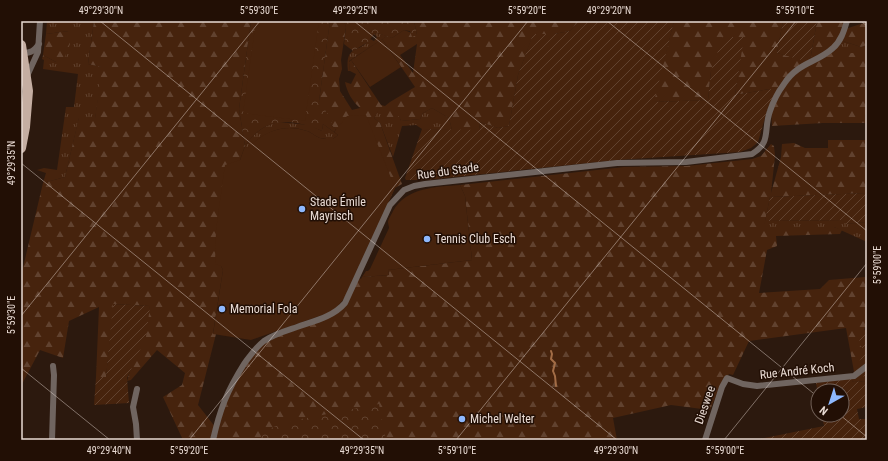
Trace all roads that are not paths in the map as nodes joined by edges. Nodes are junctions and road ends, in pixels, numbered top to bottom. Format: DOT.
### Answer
graph roads {
  1 [pos="40,21"];
  2 [pos="847,21"];
  3 [pos="39,44"];
  4 [pos="23,52"];
  5 [pos="36,58"];
  6 [pos="26,76"];
  7 [pos="21,148"];
  8 [pos="52,366"];
  9 [pos="867,366"];
  10 [pos="727,378"];
  11 [pos="137,389"];
  12 [pos="52,440"];
  13 [pos="137,440"];
  14 [pos="213,440"];
  15 [pos="705,440"];
  1 -- 3 [label="street"];
  2 -- 14 [label="street, Rue du Stade"];
  3 -- 4 [label="street"];
  3 -- 5 [label="street"];
  4 -- 5 [label="street"];
  4 -- 6 [label="main road"];
  5 -- 6 [label="street"];
  6 -- 7 [label="main road"];
  8 -- 12 [label="street"];
  9 -- 10 [label="street, Rue André Koch"];
  10 -- 15 [label="street, Dieswee"];
  11 -- 13 [label="street"];
}
